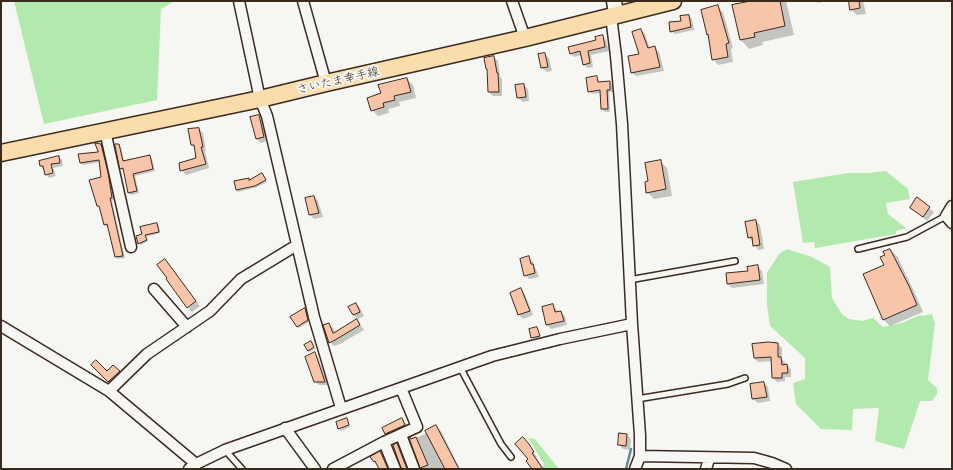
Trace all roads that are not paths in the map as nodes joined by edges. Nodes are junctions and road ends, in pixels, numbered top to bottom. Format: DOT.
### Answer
graph roads {
  1 [pos="239,1"];
  2 [pos="303,1"];
  3 [pos="512,1"];
  4 [pos="673,1"];
  5 [pos="614,10"];
  6 [pos="525,38"];
  7 [pos="326,83"];
  8 [pos="260,100"];
  9 [pos="105,131"];
  10 [pos="1,153"];
  11 [pos="952,206"];
  12 [pos="949,220"];
  13 [pos="297,245"];
  14 [pos="131,247"];
  15 [pos="858,249"];
  16 [pos="735,261"];
  17 [pos="630,280"];
  18 [pos="154,289"];
  19 [pos="632,324"];
  20 [pos="1,326"];
  21 [pos="187,327"];
  22 [pos="460,367"];
  23 [pos="746,378"];
  24 [pos="401,388"];
  25 [pos="109,391"];
  26 [pos="637,399"];
  27 [pos="341,408"];
  28 [pos="284,428"];
  29 [pos="401,435"];
  30 [pos="384,442"];
  31 [pos="225,450"];
  32 [pos="640,456"];
  33 [pos="511,457"];
  34 [pos="709,458"];
  35 [pos="192,466"];
  36 [pos="242,469"];
  37 [pos="315,469"];
  38 [pos="333,469"];
  39 [pos="395,469"];
  40 [pos="414,469"];
  41 [pos="635,469"];
  42 [pos="706,469"];
  43 [pos="786,469"];
  1 -- 8 [label="street"];
  2 -- 7 [label="street"];
  3 -- 6 [label="street"];
  4 -- 5 [label="main road, さいたま幸手線"];
  5 -- 6 [label="main road, さいたま幸手線"];
  5 -- 17 [label="street"];
  6 -- 7 [label="main road, さいたま幸手線"];
  7 -- 8 [label="main road, さいたま幸手線"];
  8 -- 9 [label="main road, さいたま幸手線"];
  8 -- 13 [label="street"];
  9 -- 10 [label="main road, さいたま幸手線"];
  9 -- 14 [label="street"];
  11 -- 12 [label="street"];
  12 -- 15 [label="lane"];
  13 -- 21 [label="street"];
  13 -- 27 [label="street"];
  16 -- 17 [label="lane"];
  17 -- 19 [label="street"];
  18 -- 21 [label="street"];
  19 -- 22 [label="street"];
  19 -- 26 [label="street"];
  20 -- 25 [label="street"];
  21 -- 25 [label="street"];
  22 -- 24 [label="street"];
  22 -- 33 [label="lane"];
  23 -- 26 [label="lane"];
  24 -- 27 [label="street"];
  24 -- 29 [label="street"];
  25 -- 35 [label="street"];
  26 -- 32 [label="street"];
  27 -- 28 [label="street"];
  28 -- 31 [label="street"];
  28 -- 37 [label="street"];
  29 -- 30 [label="street"];
  29 -- 40 [label="street"];
  30 -- 38 [label="street"];
  30 -- 39 [label="street"];
  31 -- 35 [label="street"];
  31 -- 36 [label="lane"];
  32 -- 34 [label="street"];
  32 -- 41 [label="street"];
  34 -- 42 [label="street"];
  34 -- 43 [label="street"];
}
